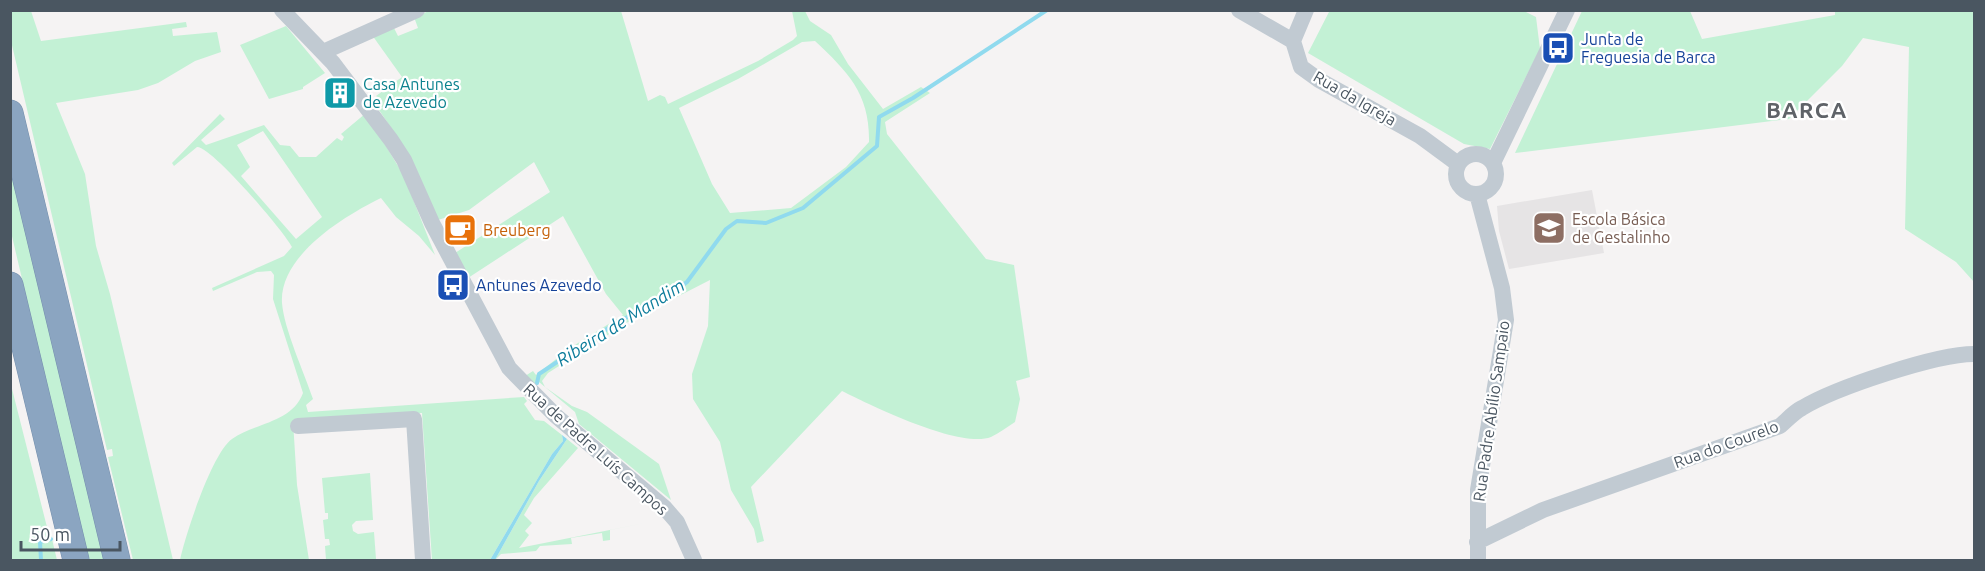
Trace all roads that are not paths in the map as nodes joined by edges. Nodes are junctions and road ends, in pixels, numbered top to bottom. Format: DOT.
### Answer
graph roads {
  1 [pos="282,10"];
  2 [pos="417,10"];
  3 [pos="1239,10"];
  4 [pos="1306,10"];
  5 [pos="1548,10"];
  6 [pos="1565,14"];
  7 [pos="1293,41"];
  8 [pos="324,52"];
  9 [pos="10,113"];
  10 [pos="1493,163"];
  11 [pos="1458,164"];
  12 [pos="1477,194"];
  13 [pos="10,285"];
  14 [pos="1974,354"];
  15 [pos="298,426"];
  16 [pos="1475,555"];
  17 [pos="76,561"];
  18 [pos="117,561"];
  19 [pos="423,561"];
  20 [pos="693,561"];
  1 -- 8 [label="street, Rua de Padre Luís Campos"];
  2 -- 8 [label="street"];
  3 -- 7 [label="street"];
  4 -- 7 [label="street"];
  5 -- 6 [label="street"];
  6 -- 10 [label="street"];
  7 -- 11 [label="street, Rua da Igreja"];
  8 -- 20 [label="street, Rua de Padre Luís Campos"];
  9 -- 18 [label="highway"];
  10 -- 11 [label="street"];
  10 -- 12 [label="street"];
  11 -- 12 [label="street"];
  12 -- 16 [label="street, Rua Padre Abílio Sampaio"];
  13 -- 17 [label="highway"];
  14 -- 16 [label="street, Rua do Courelo"];
  15 -- 19 [label="street"];
}
